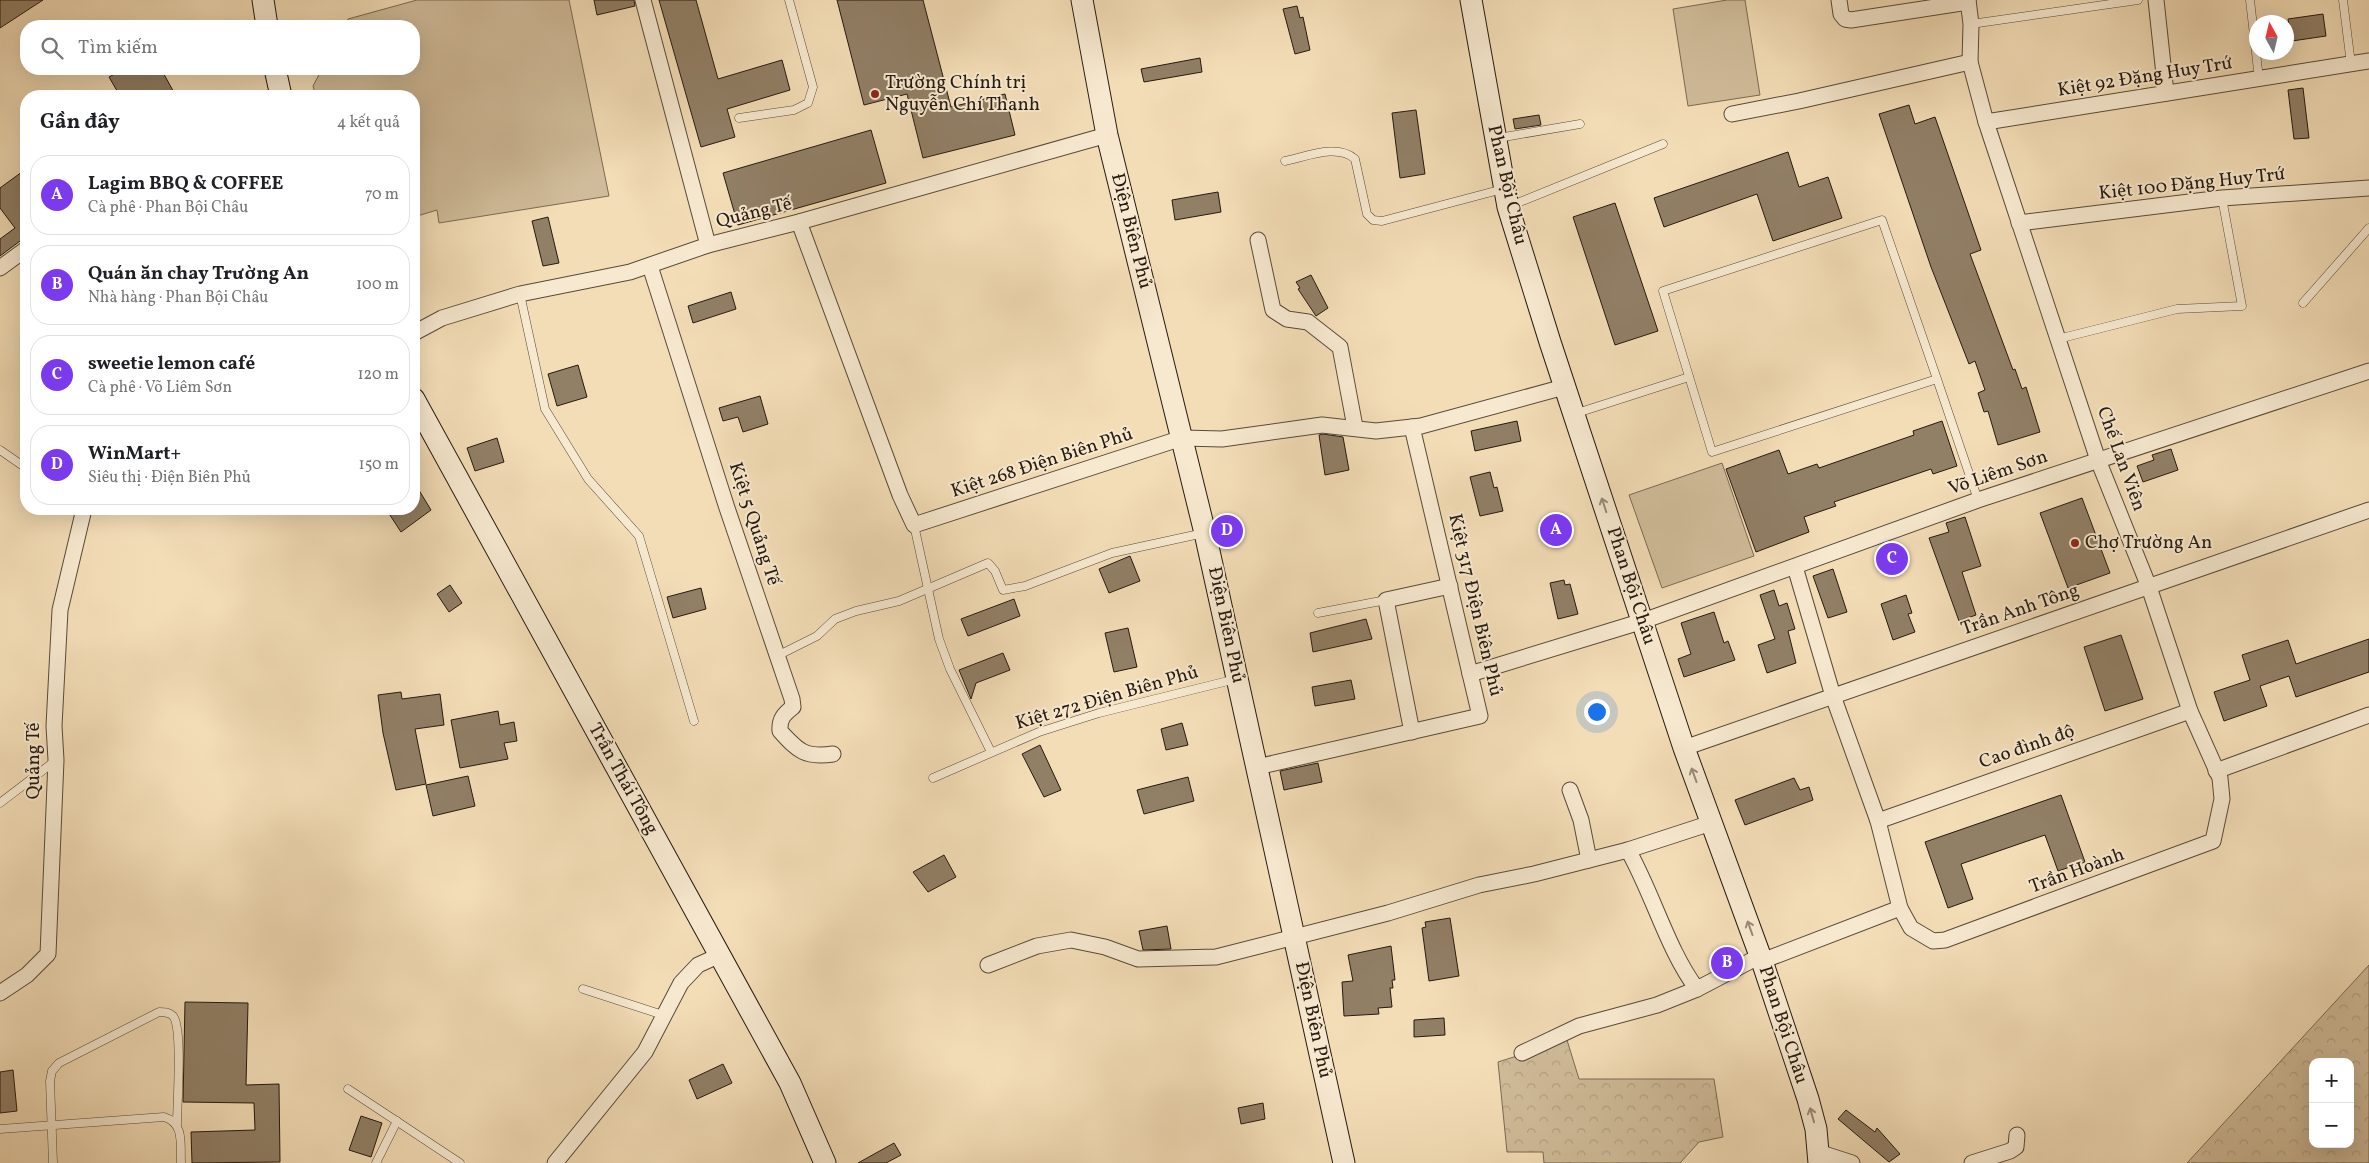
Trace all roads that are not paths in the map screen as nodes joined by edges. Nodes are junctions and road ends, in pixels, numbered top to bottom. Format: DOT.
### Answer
graph roads {
  1 [pos="263,0"];
  2 [pos="643,0"];
  3 [pos="789,0"];
  4 [pos="1082,0"];
  5 [pos="1471,0"];
  6 [pos="1839,0"];
  7 [pos="2138,0"];
  8 [pos="2156,0"];
  9 [pos="2250,0"];
  10 [pos="2343,0"];
  11 [pos="1968,1"];
  12 [pos="266,20"];
  13 [pos="1971,24"];
  14 [pos="1970,62"];
  15 [pos="2369,62"];
  16 [pos="2350,64"];
  17 [pos="275,75"];
  18 [pos="2260,79"];
  19 [pos="276,90"];
  20 [pos="2166,93"];
  21 [pos="1732,114"];
  22 [pos="739,118"];
  23 [pos="1986,122"];
  24 [pos="1580,124"];
  25 [pos="1107,135"];
  26 [pos="1496,138"];
  27 [pos="1663,144"];
  28 [pos="1285,161"];
  29 [pos="2369,188"];
  30 [pos="1506,198"];
  31 [pos="2222,198"];
  32 [pos="799,222"];
  33 [pos="2020,223"];
  34 [pos="2369,228"];
  35 [pos="1258,240"];
  36 [pos="708,245"];
  37 [pos="20,253"];
  38 [pos="650,266"];
  39 [pos="0,268"];
  40 [pos="520,294"];
  41 [pos="2303,303"];
  42 [pos="420,330"];
  43 [pos="2058,339"];
  44 [pos="2369,371"];
  45 [pos="1689,377"];
  46 [pos="1936,378"];
  47 [pos="1564,387"];
  48 [pos="420,410"];
  49 [pos="1574,414"];
  50 [pos="1412,426"];
  51 [pos="1355,427"];
  52 [pos="1182,438"];
  53 [pos="0,450"];
  54 [pos="2098,460"];
  55 [pos="20,464"];
  56 [pos="1978,500"];
  57 [pos="2369,510"];
  58 [pos="81,515"];
  59 [pos="914,525"];
  60 [pos="1205,533"];
  61 [pos="1795,567"];
  62 [pos="1450,586"];
  63 [pos="2149,587"];
  64 [pos="929,588"];
  65 [pos="1386,600"];
  66 [pos="1318,614"];
  67 [pos="1643,621"];
  68 [pos="778,656"];
  69 [pos="1470,674"];
  70 [pos="1238,679"];
  71 [pos="1833,696"];
  72 [pos="2190,712"];
  73 [pos="2369,715"];
  74 [pos="694,721"];
  75 [pos="1412,732"];
  76 [pos="1684,748"];
  77 [pos="991,752"];
  78 [pos="833,754"];
  79 [pos="56,760"];
  80 [pos="1257,767"];
  81 [pos="2216,771"];
  82 [pos="933,778"];
  83 [pos="1570,790"];
  84 [pos="0,803"];
  85 [pos="1878,821"];
  86 [pos="1711,823"];
  87 [pos="1628,850"];
  88 [pos="1589,860"];
  89 [pos="1900,908"];
  90 [pos="1294,936"];
  91 [pos="720,955"];
  92 [pos="1761,959"];
  93 [pos="988,965"];
  94 [pos="583,988"];
  95 [pos="1697,989"];
  96 [pos="0,993"];
  97 [pos="663,1016"];
  98 [pos="1522,1053"];
  99 [pos="348,1089"];
  100 [pos="397,1121"];
  101 [pos="177,1124"];
  102 [pos="52,1126"];
  103 [pos="0,1129"];
  104 [pos="2017,1135"];
  105 [pos="1818,1158"];
  106 [pos="53,1163"];
  107 [pos="181,1163"];
  108 [pos="376,1163"];
  109 [pos="460,1163"];
  110 [pos="555,1163"];
  111 [pos="825,1163"];
  112 [pos="1344,1163"];
  113 [pos="1852,1163"];
  114 [pos="1972,1163"];
  1 -- 12 [label="street"];
  2 -- 36 [label="street"];
  3 -- 22 [label="lane"];
  4 -- 25 [label="street, Điện Biên Phủ"];
  5 -- 26 [label="street, Phan Bội Châu"];
  6 -- 11 [label="street"];
  7 -- 13 [label="lane"];
  8 -- 20 [label="street"];
  9 -- 18 [label="lane"];
  10 -- 16 [label="lane"];
  11 -- 13 [label="street, Chế Lan Viên"];
  13 -- 14 [label="street, Chế Lan Viên"];
  14 -- 21 [label="street"];
  14 -- 23 [label="street, Chế Lan Viên"];
  15 -- 16 [label="street, Kiệt 92 Đặng Huy Trứ"];
  16 -- 18 [label="street, Kiệt 92 Đặng Huy Trứ"];
  17 -- 19 [label="street"];
  18 -- 20 [label="street, Kiệt 92 Đặng Huy Trứ"];
  20 -- 23 [label="street, Kiệt 92 Đặng Huy Trứ"];
  23 -- 33 [label="street, Chế Lan Viên"];
  24 -- 26 [label="lane"];
  25 -- 32 [label="street, Quảng Tế"];
  25 -- 52 [label="street, Điện Biên Phủ"];
  26 -- 30 [label="street, Phan Bội Châu"];
  27 -- 30 [label="lane"];
  28 -- 30 [label="lane"];
  29 -- 31 [label="street, Kiệt 100 Đặng Huy Trứ"];
  30 -- 47 [label="street, Phan Bội Châu"];
  31 -- 33 [label="street, Kiệt 100 Đặng Huy Trứ"];
  31 -- 43 [label="lane"];
  32 -- 36 [label="street, Quảng Tế"];
  32 -- 59 [label="street"];
  33 -- 43 [label="street, Chế Lan Viên"];
  34 -- 41 [label="lane"];
  35 -- 51 [label="street"];
  36 -- 38 [label="street, Quảng Tế"];
  37 -- 39 [label="street"];
  38 -- 40 [label="street, Quảng Tế"];
  38 -- 68 [label="street, Kiệt 5 Quảng Tế"];
  40 -- 42 [label="street, Quảng Tế"];
  40 -- 74 [label="lane"];
  43 -- 54 [label="street, Chế Lan Viên"];
  44 -- 54 [label="street, Võ Liêm Sơn"];
  45 -- 46 [label="lane"];
  45 -- 46 [label="lane"];
  45 -- 49 [label="lane"];
  46 -- 56 [label="lane"];
  47 -- 49 [label="street, Phan Bội Châu"];
  47 -- 50 [label="street, Kiệt 268 Điện Biên Phủ"];
  48 -- 91 [label="street, Trần Thái Tông"];
  67 -- 49 [label="street, Phan Bội Châu, one-way"];
  50 -- 51 [label="street, Kiệt 268 Điện Biên Phủ"];
  50 -- 62 [label="street, Kiệt 317 Điện Biên Phủ"];
  51 -- 52 [label="street, Kiệt 268 Điện Biên Phủ"];
  52 -- 59 [label="street, Kiệt 268 Điện Biên Phủ"];
  52 -- 60 [label="street, Điện Biên Phủ"];
  53 -- 55 [label="lane"];
  54 -- 56 [label="street, Võ Liêm Sơn"];
  54 -- 63 [label="street, Chế Lan Viên"];
  56 -- 61 [label="street, Võ Liêm Sơn"];
  57 -- 63 [label="street, Trần Anh Tông"];
  58 -- 79 [label="street, Quảng Tế"];
  59 -- 64 [label="lane"];
  60 -- 64 [label="lane"];
  60 -- 70 [label="street, Điện Biên Phủ"];
  61 -- 67 [label="street, Võ Liêm Sơn"];
  61 -- 71 [label="street, Trần Hoành"];
  62 -- 65 [label="street"];
  62 -- 69 [label="street, Kiệt 317 Điện Biên Phủ"];
  63 -- 71 [label="street, Trần Anh Tông"];
  63 -- 72 [label="street, Chế Lan Viên"];
  64 -- 68 [label="lane"];
  64 -- 77 [label="lane"];
  65 -- 66 [label="lane"];
  65 -- 75 [label="street"];
  67 -- 69 [label="street, Võ Liêm Sơn"];
  67 -- 76 [label="street, Phan Bội Châu"];
  68 -- 78 [label="street, Kiệt 5 Quảng Tế"];
  69 -- 75 [label="street, Kiệt 317 Điện Biên Phủ"];
  70 -- 77 [label="lane, Kiệt 272 Điện Biên Phủ"];
  70 -- 80 [label="street, Điện Biên Phủ"];
  71 -- 76 [label="street, Trần Anh Tông"];
  71 -- 85 [label="street, Trần Hoành"];
  72 -- 81 [label="street, Chế Lan Viên"];
  72 -- 85 [label="street, Cao đình độ"];
  73 -- 81 [label="street"];
  75 -- 80 [label="street, Kiệt 317 Điện Biên Phủ"];
  86 -- 76 [label="street, Phan Bội Châu, one-way"];
  77 -- 82 [label="lane, Kiệt 272 Điện Biên Phủ"];
  79 -- 84 [label="lane"];
  79 -- 96 [label="street, Quảng Tế"];
  80 -- 90 [label="street, Điện Biên Phủ"];
  81 -- 89 [label="street, Trần Hoành"];
  83 -- 88 [label="street"];
  85 -- 89 [label="street, Trần Hoành"];
  86 -- 87 [label="street"];
  92 -- 86 [label="street, Phan Bội Châu, one-way"];
  87 -- 88 [label="street"];
  87 -- 95 [label="street"];
  88 -- 90 [label="street"];
  89 -- 92 [label="street"];
  90 -- 93 [label="street"];
  90 -- 112 [label="street, Điện Biên Phủ"];
  91 -- 97 [label="street"];
  91 -- 111 [label="street, Trần Thái Tông"];
  92 -- 95 [label="street"];
  105 -- 92 [label="street, Phan Bội Châu, one-way"];
  94 -- 97 [label="lane"];
  95 -- 98 [label="street"];
  97 -- 110 [label="street"];
  99 -- 100 [label="lane"];
  100 -- 108 [label="lane"];
  100 -- 109 [label="lane"];
  101 -- 102 [label="lane"];
  101 -- 102 [label="lane"];
  101 -- 107 [label="lane"];
  102 -- 103 [label="lane"];
  102 -- 106 [label="lane"];
  104 -- 114 [label="street"];
  105 -- 113 [label="street"];
}
